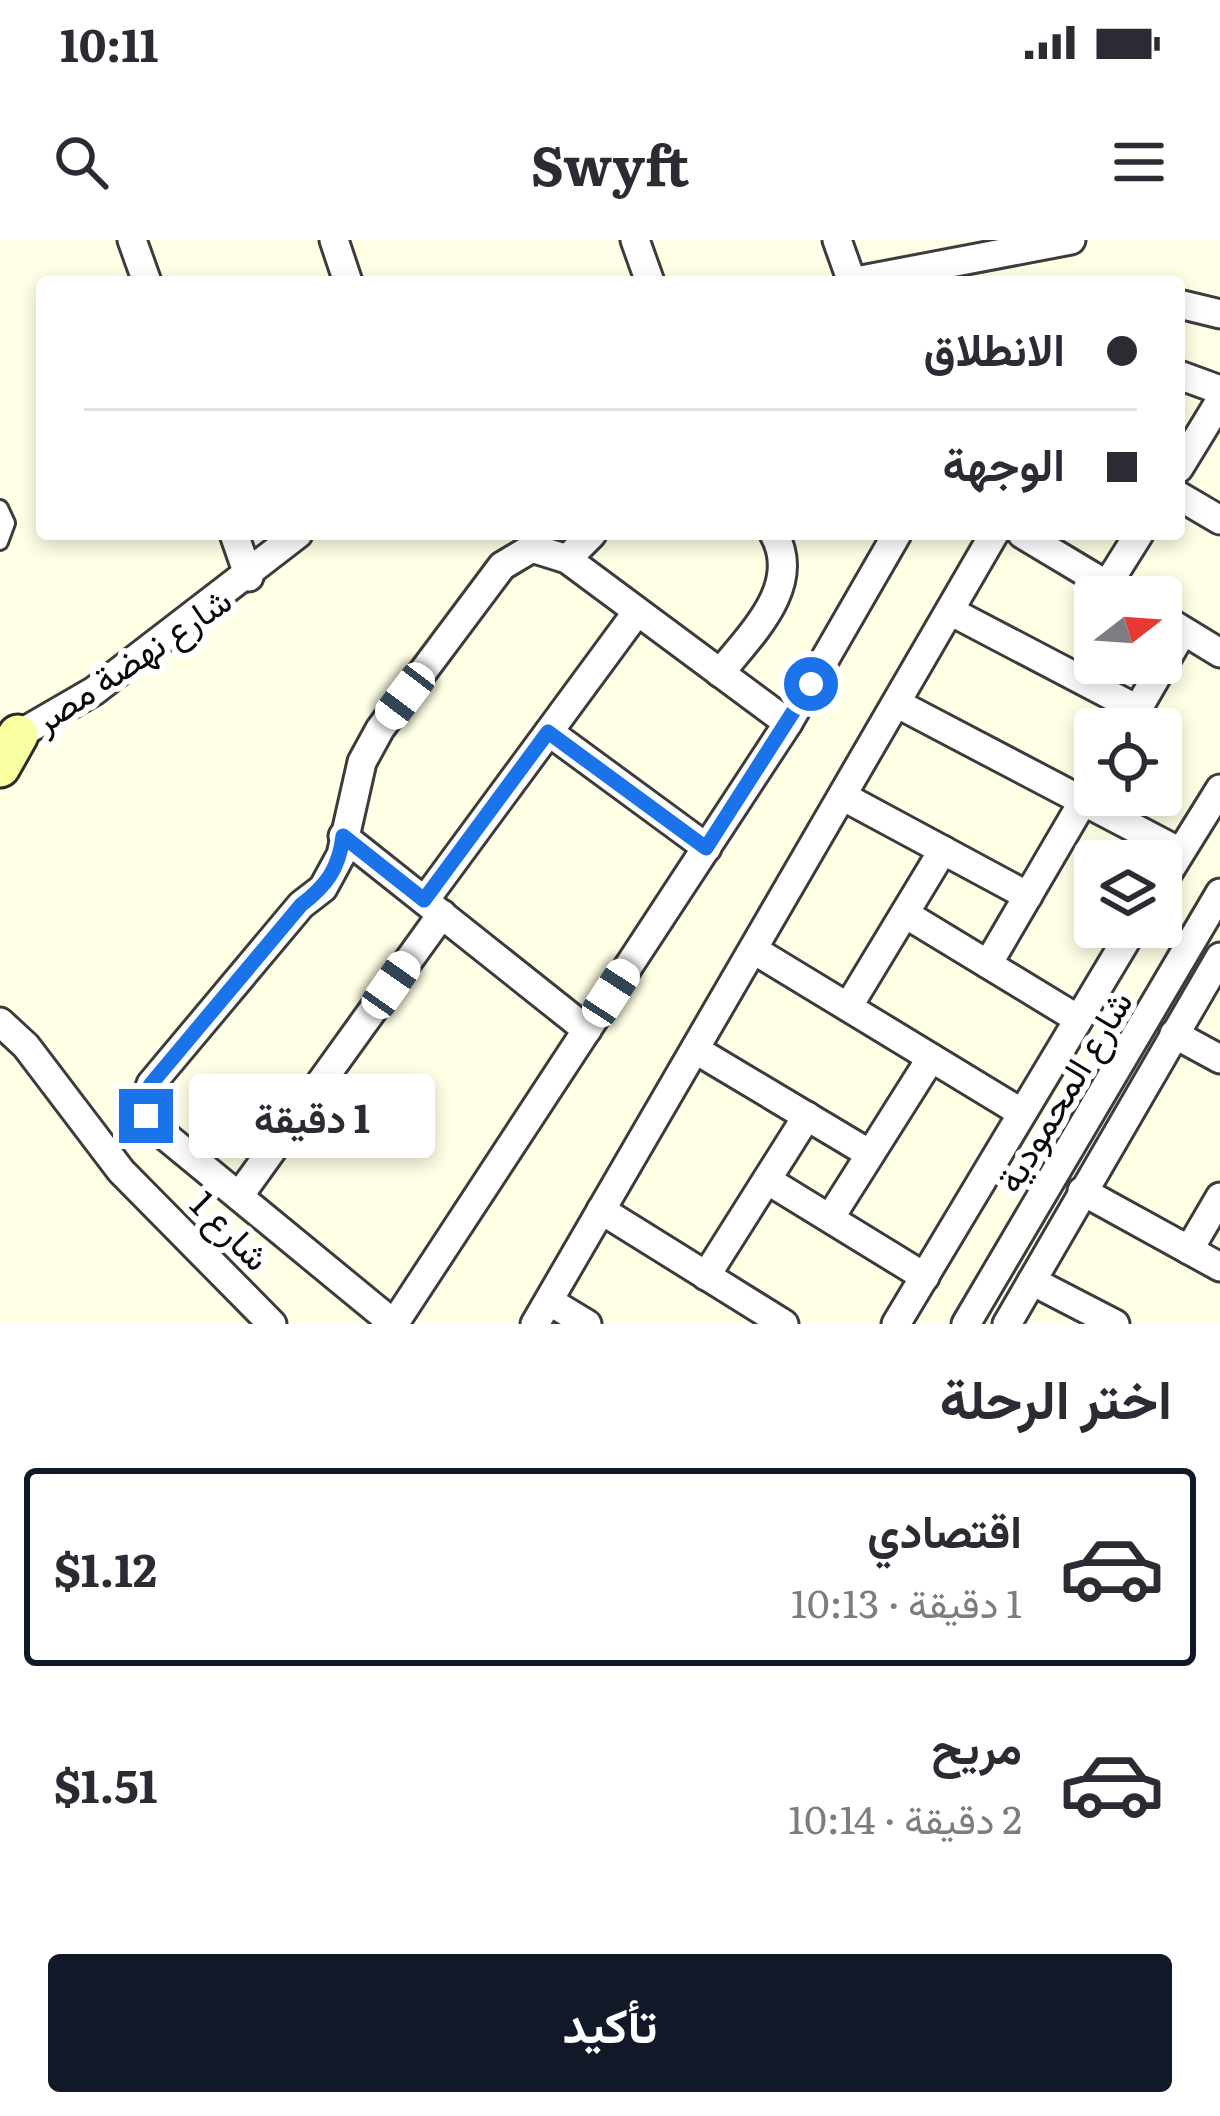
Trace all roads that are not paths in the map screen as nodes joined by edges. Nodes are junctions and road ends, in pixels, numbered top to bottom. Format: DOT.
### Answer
graph roads {
  1 [pos="132,240"];
  2 [pos="334,240"];
  3 [pos="634,240"];
  4 [pos="837,240"];
  5 [pos="1071,240"];
  6 [pos="145,276"];
  7 [pos="346,276"];
  8 [pos="648,276"];
  9 [pos="850,276"];
  10 [pos="883,276"];
  11 [pos="1185,305"];
  12 [pos="1220,314"];
  13 [pos="1185,377"];
  14 [pos="1220,390"];
  15 [pos="1220,401"];
  16 [pos="1185,458"];
  17 [pos="1185,500"];
  18 [pos="0,508"];
  19 [pos="1220,520"];
  20 [pos="236,540"];
  21 [pos="291,540"];
  22 [pos="586,540"];
  23 [pos="776,540"];
  24 [pos="894,540"];
  25 [pos="991,540"];
  26 [pos="1032,540"];
  27 [pos="1137,540"];
  28 [pos="0,542"];
  29 [pos="566,560"];
  30 [pos="1092,576"];
  31 [pos="1123,576"];
  32 [pos="249,577"];
  33 [pos="950,611"];
  34 [pos="637,612"];
  35 [pos="1182,630"];
  36 [pos="1220,652"];
  37 [pos="720,673"];
  38 [pos="898,704"];
  39 [pos="1113,708"];
  40 [pos="788,723"];
  41 [pos="548,732"];
  42 [pos="6,749"];
  43 [pos="1074,784"];
  44 [pos="1220,789"];
  45 [pos="846,798"];
  46 [pos="1074,816"];
  47 [pos="1126,816"];
  48 [pos="343,836"];
  49 [pos="1162,840"];
  50 [pos="706,848"];
  51 [pos="1182,849"];
  52 [pos="943,850"];
  53 [pos="1220,893"];
  54 [pos="1028,896"];
  55 [pos="433,907"];
  56 [pos="907,914"];
  57 [pos="1121,948"];
  58 [pos="754,950"];
  59 [pos="1220,957"];
  60 [pos="988,964"];
  61 [pos="848,1007"];
  62 [pos="1078,1019"];
  63 [pos="0,1022"];
  64 [pos="587,1030"];
  65 [pos="1174,1034"];
  66 [pos="696,1050"];
  67 [pos="932,1058"];
  68 [pos="1220,1059"];
  69 [pos="1022,1113"];
  70 [pos="807,1116"];
  71 [pos="871,1154"];
  72 [pos="767,1180"];
  73 [pos="1082,1191"];
  74 [pos="239,1196"];
  75 [pos="1220,1196"];
  76 [pos="601,1210"];
  77 [pos="830,1218"];
  78 [pos="1189,1250"];
  79 [pos="1220,1267"];
  80 [pos="706,1276"];
  81 [pos="925,1276"];
  82 [pos="1031,1281"];
  83 [pos="542,1313"];
  84 [pos="774,1321"];
  85 [pos="272,1324"];
  86 [pos="394,1324"];
  87 [pos="587,1324"];
  88 [pos="896,1324"];
  89 [pos="966,1324"];
  90 [pos="1006,1324"];
  91 [pos="1115,1324"];
  1 -- 6 [label="street"];
  2 -- 7 [label="street"];
  3 -- 8 [label="street"];
  4 -- 9 [label="street"];
  5 -- 10 [label="street"];
  11 -- 12 [label="street"];
  13 -- 14 [label="street"];
  15 -- 16 [label="street"];
  17 -- 19 [label="street"];
  18 -- 28 [label="lane"];
  20 -- 32 [label="street"];
  21 -- 32 [label="street, شارع نهضة مصر"];
  22 -- 29 [label="street"];
  23 -- 37 [label="street"];
  24 -- 40 [label="street"];
  25 -- 33 [label="street"];
  26 -- 30 [label="street"];
  27 -- 31 [label="street"];
  29 -- 34 [label="street"];
  29 -- 48 [label="street"];
  32 -- 42 [label="street, شارع نهضة مصر"];
  33 -- 38 [label="street"];
  33 -- 39 [label="street"];
  34 -- 37 [label="street"];
  34 -- 41 [label="street"];
  35 -- 36 [label="street"];
  37 -- 40 [label="street"];
  38 -- 43 [label="street"];
  38 -- 45 [label="street"];
  40 -- 50 [label="street"];
  41 -- 50 [label="street"];
  41 -- 55 [label="street"];
  44 -- 51 [label="street"];
  45 -- 52 [label="street"];
  45 -- 58 [label="street"];
  46 -- 54 [label="street"];
  47 -- 49 [label="street"];
  48 -- 55 [label="street"];
  48 -- 74 [label="street"];
  50 -- 64 [label="street"];
  52 -- 54 [label="street"];
  52 -- 56 [label="street"];
  53 -- 89 [label="street, شارع المحمودية"];
  54 -- 60 [label="street"];
  55 -- 64 [label="street"];
  55 -- 74 [label="street"];
  56 -- 60 [label="street"];
  56 -- 61 [label="street"];
  57 -- 62 [label="street"];
  58 -- 61 [label="street"];
  58 -- 66 [label="street"];
  59 -- 65 [label="street, شارع المحمودية"];
  60 -- 62 [label="street"];
  61 -- 67 [label="street"];
  62 -- 69 [label="street"];
  63 -- 85 [label="street, شارع 1"];
  64 -- 86 [label="street"];
  65 -- 68 [label="street"];
  65 -- 73 [label="street, شارع المحمودية"];
  66 -- 70 [label="street"];
  66 -- 76 [label="street"];
  67 -- 69 [label="street"];
  67 -- 71 [label="street"];
  69 -- 81 [label="street"];
  70 -- 71 [label="street"];
  70 -- 72 [label="street"];
  71 -- 77 [label="street"];
  72 -- 77 [label="street"];
  72 -- 80 [label="street"];
  73 -- 78 [label="street"];
  73 -- 82 [label="street, شارع المحمودية"];
  74 -- 86 [label="street"];
  75 -- 78 [label="street"];
  76 -- 80 [label="street"];
  76 -- 83 [label="street"];
  77 -- 81 [label="street"];
  78 -- 79 [label="street"];
  80 -- 84 [label="street"];
  81 -- 88 [label="street"];
  82 -- 90 [label="street, شارع المحمودية"];
  82 -- 91 [label="street"];
  83 -- 87 [label="street"];
}
